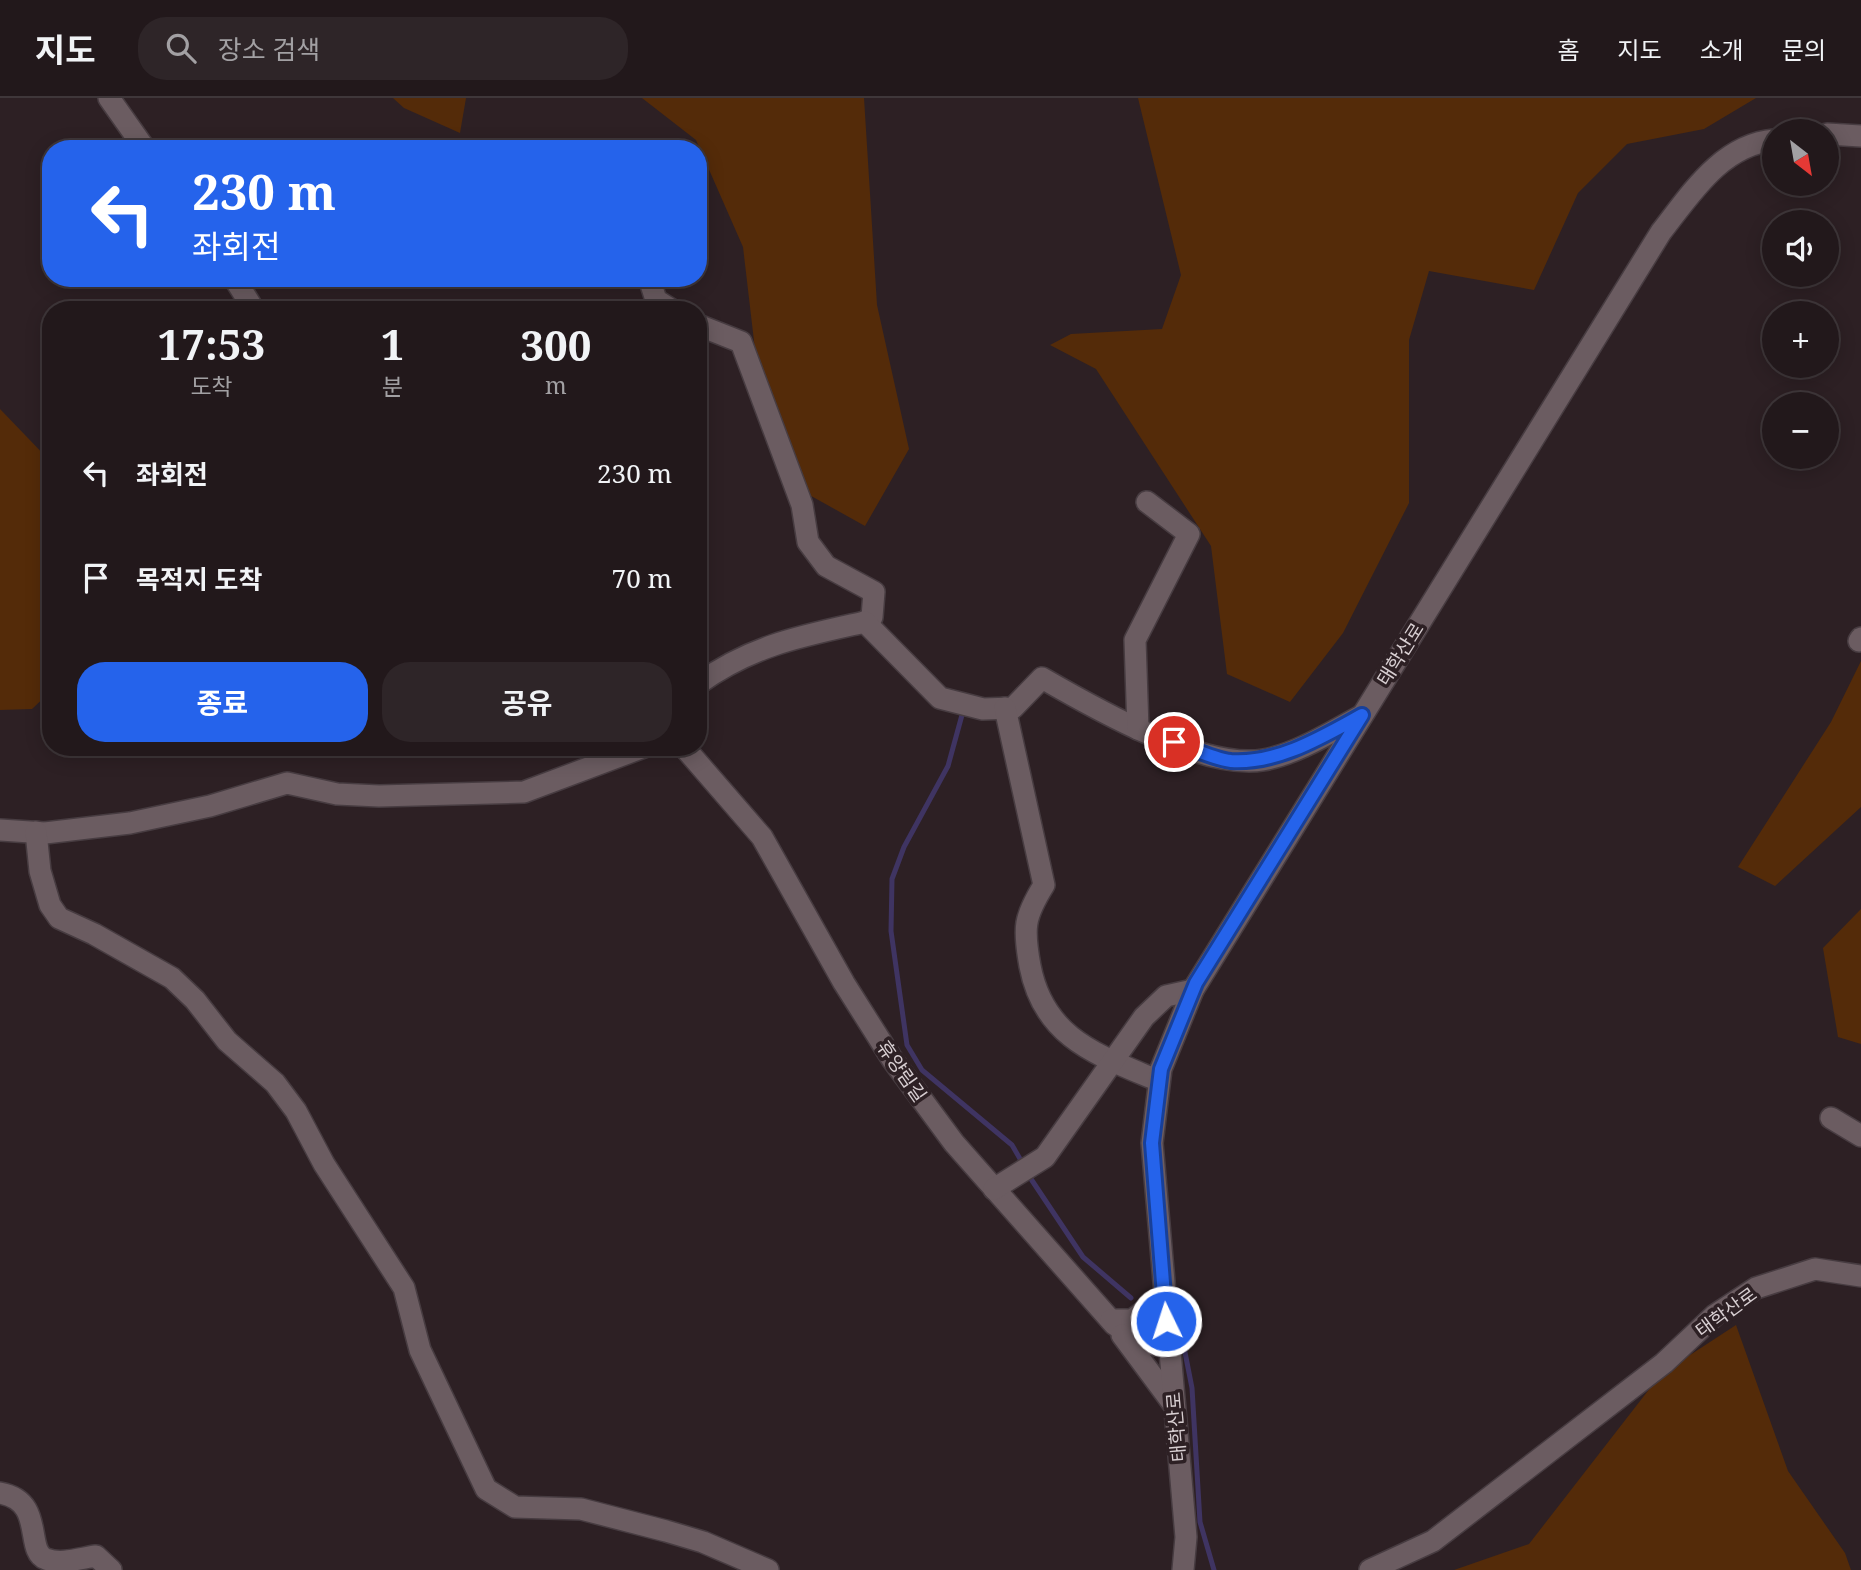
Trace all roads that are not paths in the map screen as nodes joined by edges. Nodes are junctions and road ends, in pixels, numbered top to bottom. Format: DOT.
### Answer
graph roads {
  1 [pos="109,98"];
  2 [pos="1839,135"];
  3 [pos="1861,136"];
  4 [pos="139,140"];
  5 [pos="1762,141"];
  6 [pos="707,329"];
  7 [pos="1147,502"];
  8 [pos="865,622"];
  9 [pos="707,678"];
  10 [pos="1005,709"];
  11 [pos="1362,715"];
  12 [pos="1138,729"];
  13 [pos="620,756"];
  14 [pos="692,756"];
  15 [pos="0,830"];
  16 [pos="36,832"];
  17 [pos="1193,990"];
  18 [pos="1111,1060"];
  19 [pos="1159,1081"];
  20 [pos="1832,1118"];
  21 [pos="1861,1136"];
  22 [pos="994,1189"];
  23 [pos="1861,1276"];
  24 [pos="1164,1296"];
  25 [pos="1111,1320"];
  26 [pos="1168,1346"];
  27 [pos="1174,1405"];
  28 [pos="0,1493"];
  29 [pos="111,1570"];
  30 [pos="768,1570"];
  31 [pos="1183,1570"];
  32 [pos="1370,1570"];
  1 -- 4 [label="street"];
  2 -- 3 [label="street"];
  5 -- 11 [label="street, 태학산로"];
  6 -- 8 [label="street"];
  7 -- 12 [label="street"];
  8 -- 9 [label="street"];
  8 -- 10 [label="street"];
  10 -- 12 [label="street"];
  10 -- 18 [label="street"];
  11 -- 12 [label="street"];
  11 -- 17 [label="street, 태학산로"];
  13 -- 16 [label="street"];
  14 -- 22 [label="street, 휴양림길"];
  15 -- 16 [label="street"];
  16 -- 30 [label="street"];
  17 -- 18 [label="street"];
  17 -- 19 [label="street, 태학산로"];
  18 -- 19 [label="street"];
  18 -- 22 [label="street"];
  19 -- 24 [label="street, 태학산로"];
  20 -- 21 [label="street"];
  22 -- 25 [label="street, 휴양림길"];
  23 -- 32 [label="street, 태학산로"];
  24 -- 25 [label="street"];
  24 -- 26 [label="street, 태학산로"];
  25 -- 26 [label="street, 휴양림길"];
  25 -- 27 [label="street"];
  26 -- 27 [label="street, 태학산로"];
  27 -- 31 [label="street, 태학산로"];
  28 -- 29 [label="street"];
}
